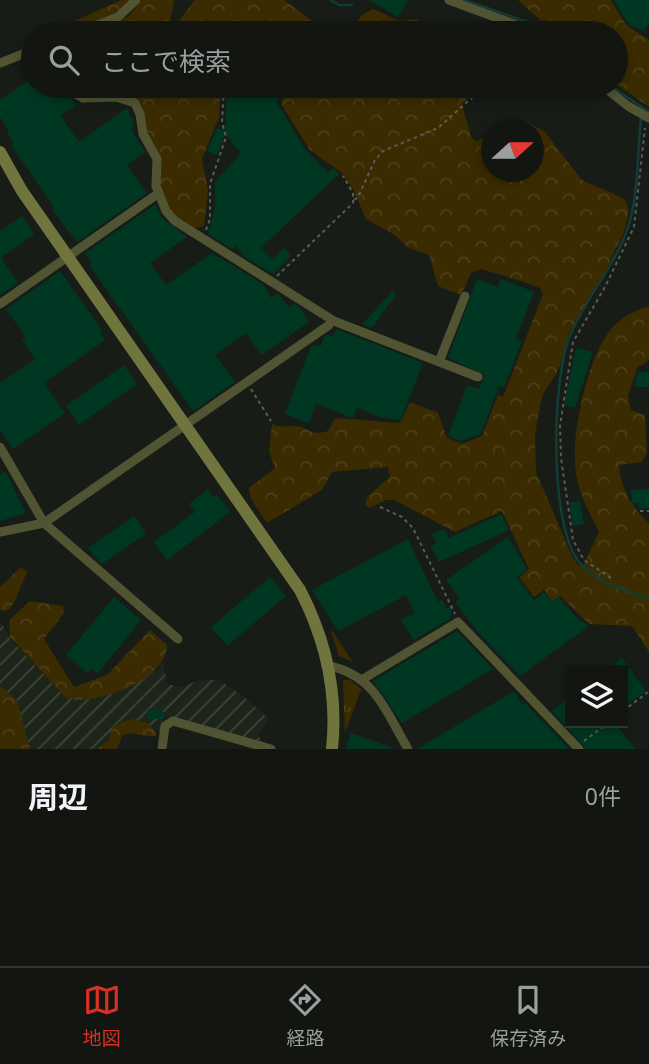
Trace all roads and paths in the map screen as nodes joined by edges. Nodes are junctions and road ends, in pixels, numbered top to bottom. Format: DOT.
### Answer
graph roads {
  1 [pos="136,0"];
  2 [pos="449,0"];
  3 [pos="108,21"];
  4 [pos="506,21"];
  5 [pos="21,55"];
  6 [pos="0,63"];
  7 [pos="119,98"];
  8 [pos="223,98"];
  9 [pos="474,98"];
  10 [pos="620,98"];
  11 [pos="648,117"];
  12 [pos="0,152"];
  13 [pos="342,176"];
  14 [pos="159,193"];
  15 [pos="354,200"];
  16 [pos="202,237"];
  17 [pos="68,257"];
  18 [pos="271,281"];
  19 [pos="465,296"];
  20 [pos="0,304"];
  21 [pos="332,320"];
  22 [pos="439,362"];
  23 [pos="478,377"];
  24 [pos="247,382"];
  25 [pos="271,421"];
  26 [pos="185,425"];
  27 [pos="0,447"];
  28 [pos="380,507"];
  29 [pos="649,511"];
  30 [pos="640,512"];
  31 [pos="44,523"];
  32 [pos="0,532"];
  33 [pos="611,578"];
  34 [pos="458,622"];
  35 [pos="178,639"];
  36 [pos="329,666"];
  37 [pos="363,679"];
  38 [pos="648,692"];
  39 [pos="628,707"];
  40 [pos="602,728"];
  41 [pos="578,748"];
  42 [pos="162,749"];
  43 [pos="271,749"];
  44 [pos="332,749"];
  45 [pos="408,749"];
  1 -- 3 [label="street"];
  2 -- 4 [label="street"];
  5 -- 6 [label="street"];
  7 -- 14 [label="street"];
  8 -- 16 [label="path"];
  9 -- 15 [label="path"];
  10 -- 11 [label="street"];
  11 -- 33 [label="path"];
  12 -- 17 [label="street"];
  13 -- 15 [label="path"];
  14 -- 16 [label="street"];
  14 -- 17 [label="street"];
  15 -- 18 [label="path"];
  16 -- 18 [label="street"];
  17 -- 20 [label="street"];
  17 -- 26 [label="street"];
  18 -- 21 [label="street"];
  19 -- 22 [label="street"];
  21 -- 22 [label="street"];
  21 -- 24 [label="street"];
  22 -- 23 [label="street"];
  24 -- 25 [label="path"];
  24 -- 26 [label="street"];
  26 -- 31 [label="street"];
  26 -- 36 [label="street"];
  27 -- 31 [label="street"];
  28 -- 34 [label="path"];
  29 -- 30 [label="path"];
  31 -- 32 [label="street"];
  31 -- 35 [label="street"];
  34 -- 37 [label="street"];
  34 -- 41 [label="street"];
  36 -- 37 [label="street"];
  36 -- 44 [label="street"];
  37 -- 45 [label="street"];
  38 -- 39 [label="path"];
  40 -- 41 [label="path"];
  42 -- 43 [label="street"];
}
